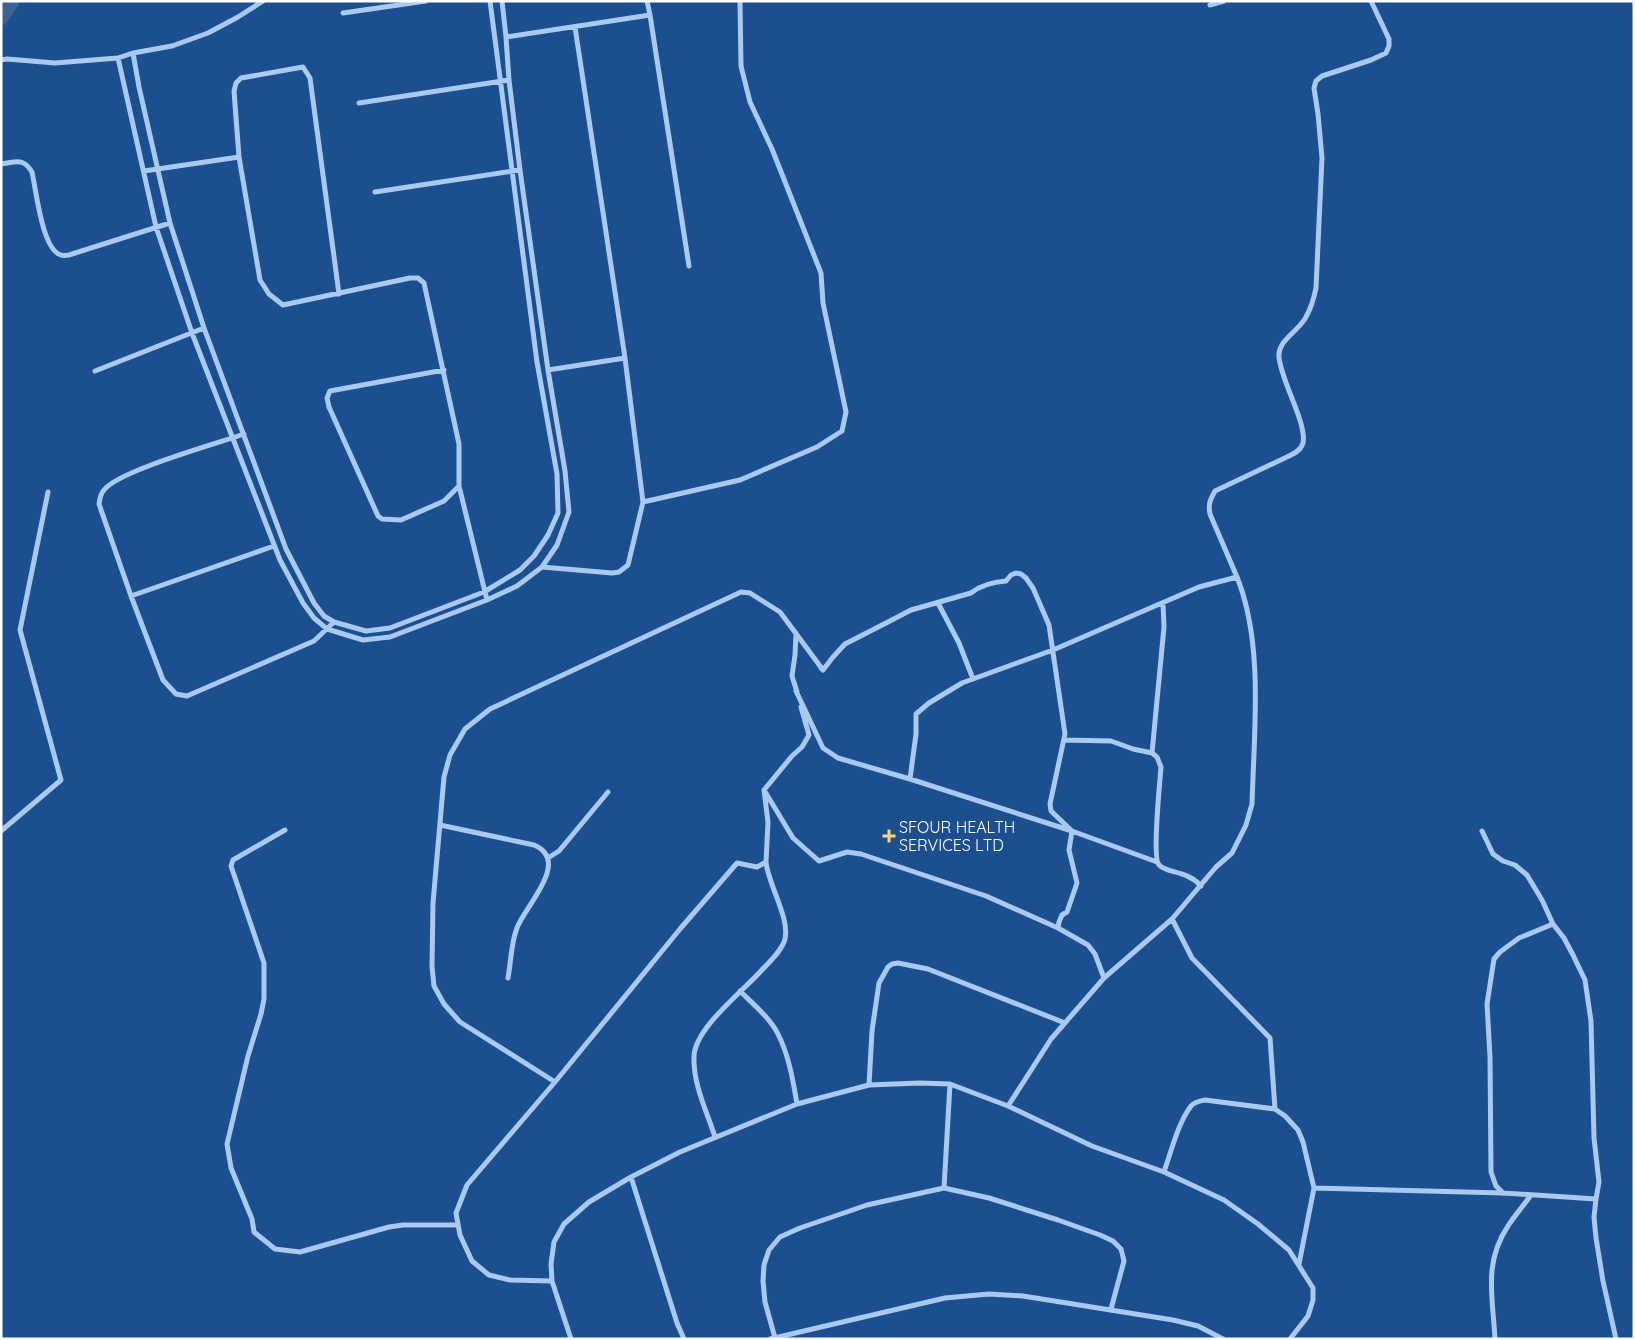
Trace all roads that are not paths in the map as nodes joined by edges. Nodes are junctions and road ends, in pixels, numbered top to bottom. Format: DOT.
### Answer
graph roads {
  1 [pos="263,1"];
  2 [pos="426,1"];
  3 [pos="490,1"];
  4 [pos="502,1"];
  5 [pos="648,1"];
  6 [pos="740,1"];
  7 [pos="1224,1"];
  8 [pos="1371,1"];
  9 [pos="1210,5"];
  10 [pos="343,13"];
  11 [pos="650,16"];
  12 [pos="575,28"];
  13 [pos="506,37"];
  14 [pos="133,53"];
  15 [pos="118,58"];
  16 [pos="1,60"];
  17 [pos="500,80"];
  18 [pos="509,80"];
  19 [pos="359,103"];
  20 [pos="239,157"];
  21 [pos="1,164"];
  22 [pos="157,170"];
  23 [pos="512,170"];
  24 [pos="520,170"];
  25 [pos="144,171"];
  26 [pos="375,192"];
  27 [pos="170,223"];
  28 [pos="156,227"];
  29 [pos="689,266"];
  30 [pos="339,294"];
  31 [pos="204,328"];
  32 [pos="192,332"];
  33 [pos="625,358"];
  34 [pos="444,370"];
  35 [pos="548,370"];
  36 [pos="96,371"];
  37 [pos="244,434"];
  38 [pos="233,438"];
  39 [pos="459,486"];
  40 [pos="48,492"];
  41 [pos="643,502"];
  42 [pos="274,546"];
  43 [pos="542,567"];
  44 [pos="1237,577"];
  45 [pos="484,592"];
  46 [pos="131,596"];
  47 [pos="487,600"];
  48 [pos="1163,602"];
  49 [pos="938,603"];
  50 [pos="334,622"];
  51 [pos="327,629"];
  52 [pos="1053,650"];
  53 [pos="823,670"];
  54 [pos="973,679"];
  55 [pos="796,691"];
  56 [pos="1064,740"];
  57 [pos="1152,753"];
  58 [pos="910,779"];
  59 [pos="764,790"];
  60 [pos="608,792"];
  61 [pos="440,826"];
  62 [pos="285,830"];
  63 [pos="1,831"];
  64 [pos="1072,831"];
  65 [pos="1482,831"];
  66 [pos="548,858"];
  67 [pos="766,862"];
  68 [pos="1157,862"];
  69 [pos="1200,886"];
  70 [pos="1172,919"];
  71 [pos="1553,924"];
  72 [pos="1058,928"];
  73 [pos="508,978"];
  74 [pos="1104,978"];
  75 [pos="740,991"];
  76 [pos="1065,1023"];
  77 [pos="556,1082"];
  78 [pos="950,1084"];
  79 [pos="869,1085"];
  80 [pos="797,1104"];
  81 [pos="1008,1106"];
  82 [pos="1275,1110"];
  83 [pos="716,1137"];
  84 [pos="1164,1172"];
  85 [pos="631,1178"];
  86 [pos="944,1188"];
  87 [pos="1314,1188"];
  88 [pos="1503,1193"];
  89 [pos="1531,1194"];
  90 [pos="1596,1199"];
  91 [pos="458,1225"];
  92 [pos="1299,1264"];
  93 [pos="552,1281"];
  94 [pos="1111,1309"];
  95 [pos="772,1338"];
  96 [pos="571,1339"];
  97 [pos="684,1339"];
  98 [pos="1224,1339"];
  99 [pos="1290,1339"];
  100 [pos="1495,1339"];
  101 [pos="1616,1339"];
  1 -- 14 [label="street"];
  2 -- 10 [label="street"];
  3 -- 17 [label="street"];
  4 -- 13 [label="street"];
  5 -- 11 [label="street"];
  6 -- 41 [label="street"];
  7 -- 9 [label="street"];
  8 -- 44 [label="street"];
  11 -- 12 [label="street"];
  11 -- 29 [label="street"];
  12 -- 13 [label="street"];
  12 -- 33 [label="street"];
  13 -- 18 [label="street"];
  14 -- 15 [label="street"];
  14 -- 22 [label="street"];
  15 -- 16 [label="street"];
  15 -- 25 [label="street"];
  17 -- 18 [label="street"];
  17 -- 19 [label="street"];
  17 -- 23 [label="street"];
  18 -- 24 [label="street"];
  20 -- 22 [label="street"];
  20 -- 30 [label="street"];
  20 -- 30 [label="street"];
  21 -- 28 [label="street"];
  22 -- 25 [label="street"];
  22 -- 27 [label="street"];
  23 -- 24 [label="street"];
  23 -- 26 [label="street"];
  23 -- 45 [label="street"];
  24 -- 35 [label="street"];
  25 -- 28 [label="street"];
  27 -- 28 [label="street"];
  27 -- 31 [label="street"];
  28 -- 32 [label="street"];
  30 -- 34 [label="street"];
  31 -- 32 [label="street"];
  31 -- 37 [label="street"];
  32 -- 36 [label="street"];
  32 -- 38 [label="street"];
  33 -- 35 [label="street"];
  33 -- 41 [label="street"];
  34 -- 39 [label="street"];
  34 -- 39 [label="street"];
  35 -- 43 [label="street"];
  37 -- 38 [label="street"];
  37 -- 50 [label="street"];
  38 -- 42 [label="street"];
  38 -- 46 [label="street"];
  39 -- 45 [label="street"];
  40 -- 63 [label="street"];
  41 -- 43 [label="street"];
  42 -- 46 [label="street"];
  42 -- 51 [label="street"];
  43 -- 47 [label="street"];
  44 -- 48 [label="street"];
  44 -- 69 [label="street"];
  45 -- 47 [label="street"];
  45 -- 50 [label="street"];
  46 -- 51 [label="street"];
  47 -- 51 [label="street"];
  48 -- 52 [label="street"];
  48 -- 57 [label="street"];
  49 -- 52 [label="street"];
  49 -- 53 [label="street"];
  49 -- 54 [label="street"];
  50 -- 51 [label="street"];
  52 -- 54 [label="street"];
  52 -- 56 [label="street"];
  53 -- 55 [label="street"];
  53 -- 61 [label="street"];
  54 -- 58 [label="street"];
  55 -- 58 [label="street"];
  55 -- 59 [label="street"];
  56 -- 57 [label="street"];
  56 -- 64 [label="street"];
  57 -- 68 [label="street"];
  58 -- 64 [label="street"];
  59 -- 67 [label="street"];
  59 -- 72 [label="street"];
  60 -- 66 [label="street"];
  61 -- 66 [label="street"];
  61 -- 77 [label="street"];
  62 -- 91 [label="street"];
  64 -- 68 [label="street"];
  64 -- 72 [label="street"];
  65 -- 71 [label="street"];
  66 -- 73 [label="street"];
  67 -- 75 [label="street"];
  67 -- 77 [label="street"];
  68 -- 69 [label="street"];
  69 -- 70 [label="street"];
  70 -- 74 [label="street"];
  70 -- 82 [label="street"];
  71 -- 88 [label="street"];
  71 -- 90 [label="street"];
  72 -- 74 [label="street"];
  74 -- 76 [label="street"];
  75 -- 80 [label="street"];
  75 -- 83 [label="street"];
  76 -- 79 [label="street"];
  76 -- 81 [label="street"];
  77 -- 91 [label="street"];
  78 -- 79 [label="street"];
  78 -- 81 [label="street"];
  78 -- 86 [label="street"];
  79 -- 80 [label="street"];
  80 -- 83 [label="street"];
  81 -- 84 [label="street"];
  82 -- 84 [label="street"];
  82 -- 87 [label="street"];
  83 -- 85 [label="street"];
  84 -- 92 [label="street"];
  85 -- 93 [label="street"];
  85 -- 97 [label="street"];
  86 -- 94 [label="street"];
  86 -- 95 [label="street"];
  87 -- 88 [label="street"];
  87 -- 92 [label="street"];
  88 -- 89 [label="street"];
  89 -- 90 [label="street"];
  89 -- 100 [label="street"];
  90 -- 101 [label="street"];
  91 -- 93 [label="street"];
  92 -- 99 [label="street"];
  93 -- 96 [label="street"];
  94 -- 95 [label="street"];
  94 -- 98 [label="street"];
}
